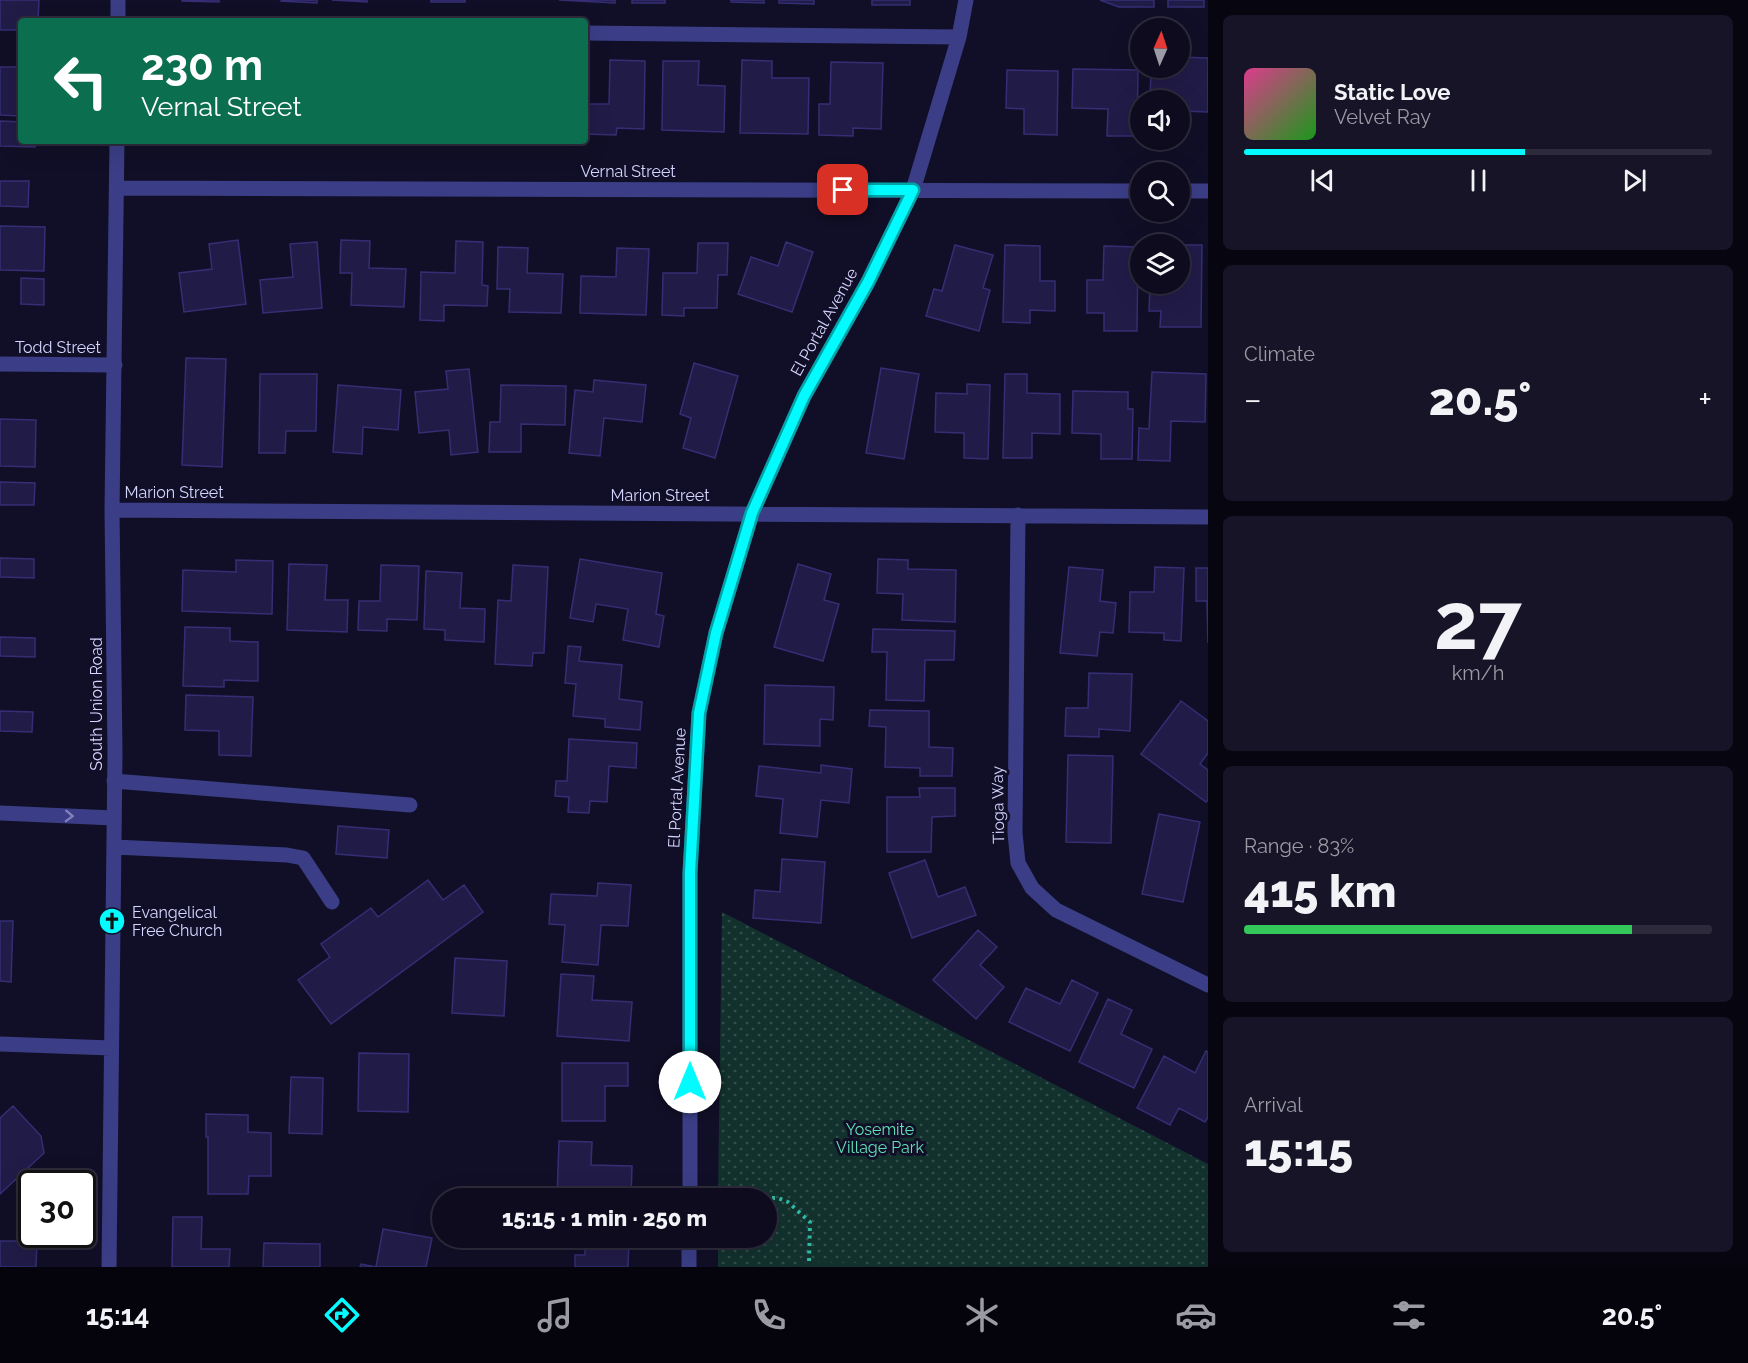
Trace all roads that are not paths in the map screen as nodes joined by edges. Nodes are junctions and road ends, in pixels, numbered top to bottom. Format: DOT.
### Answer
graph roads {
  1 [pos="118,0"];
  2 [pos="966,0"];
  3 [pos="118,18"];
  4 [pos="588,33"];
  5 [pos="959,37"];
  6 [pos="117,144"];
  7 [pos="117,188"];
  8 [pos="913,190"];
  9 [pos="1130,191"];
  10 [pos="1190,191"];
  11 [pos="1208,191"];
  12 [pos="0,364"];
  13 [pos="115,365"];
  14 [pos="112,510"];
  15 [pos="752,513"];
  16 [pos="1018,515"];
  17 [pos="1208,517"];
  18 [pos="114,781"];
  19 [pos="410,805"];
  20 [pos="0,813"];
  21 [pos="114,818"];
  22 [pos="114,847"];
  23 [pos="332,902"];
  24 [pos="1206,981"];
  25 [pos="0,1044"];
  26 [pos="111,1048"];
  27 [pos="690,1188"];
  28 [pos="689,1248"];
  29 [pos="109,1267"];
  30 [pos="689,1267"];
  1 -- 3 [label="street"];
  2 -- 5 [label="street, El Portal Avenue"];
  4 -- 5 [label="street"];
  5 -- 8 [label="street, El Portal Avenue"];
  6 -- 7 [label="street, South Union Road"];
  7 -- 8 [label="street, Vernal Street"];
  7 -- 13 [label="street, South Union Road"];
  8 -- 9 [label="street, Vernal Street"];
  8 -- 15 [label="street, El Portal Avenue"];
  10 -- 11 [label="street"];
  12 -- 13 [label="street, Todd Street"];
  13 -- 14 [label="street, South Union Road"];
  14 -- 15 [label="street, Marion Street"];
  14 -- 18 [label="street, South Union Road"];
  15 -- 16 [label="street, Marion Street"];
  15 -- 27 [label="street, El Portal Avenue"];
  16 -- 17 [label="street, Marion Street"];
  16 -- 24 [label="street, Tioga Way"];
  18 -- 19 [label="street"];
  18 -- 21 [label="street, South Union Road"];
  20 -- 21 [label="street, one-way"];
  21 -- 22 [label="street, South Union Road"];
  22 -- 23 [label="street"];
  22 -- 26 [label="street, South Union Road"];
  25 -- 26 [label="street"];
  26 -- 29 [label="street, South Union Road"];
  28 -- 30 [label="street"];
}
